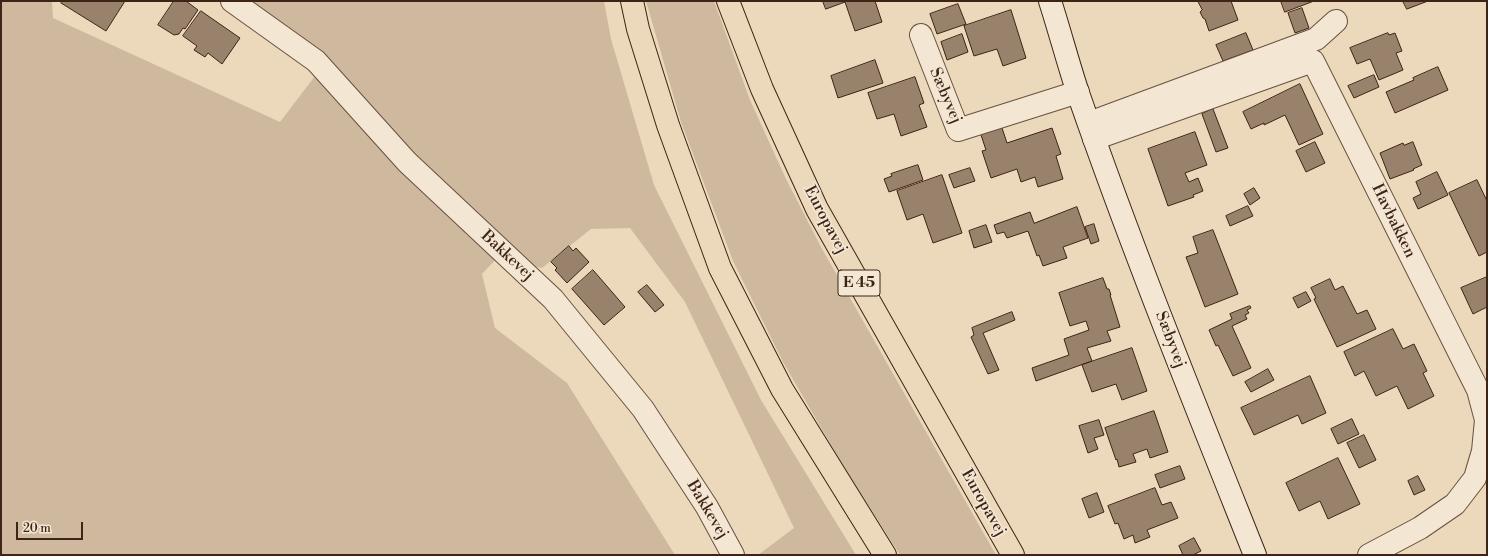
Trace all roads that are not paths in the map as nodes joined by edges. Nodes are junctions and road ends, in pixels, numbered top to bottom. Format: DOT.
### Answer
graph roads {
  1 [pos="232,1"];
  2 [pos="632,1"];
  3 [pos="728,1"];
  4 [pos="1050,1"];
  5 [pos="1336,21"];
  6 [pos="921,36"];
  7 [pos="1078,92"];
  8 [pos="1092,131"];
  9 [pos="733,555"];
  10 [pos="885,555"];
  11 [pos="1013,555"];
  12 [pos="1255,555"];
  13 [pos="1369,555"];
  1 -- 9 [label="street, Bakkevej"];
  2 -- 10 [label="main road"];
  3 -- 11 [label="main road, Europavej / E 45"];
  4 -- 7 [label="street, Sæbyvej"];
  5 -- 8 [label="street"];
  6 -- 7 [label="street, Sæbyvej"];
  7 -- 8 [label="street, Sæbyvej"];
  8 -- 12 [label="street, Sæbyvej"];
  8 -- 13 [label="street, Havbakken"];
}
